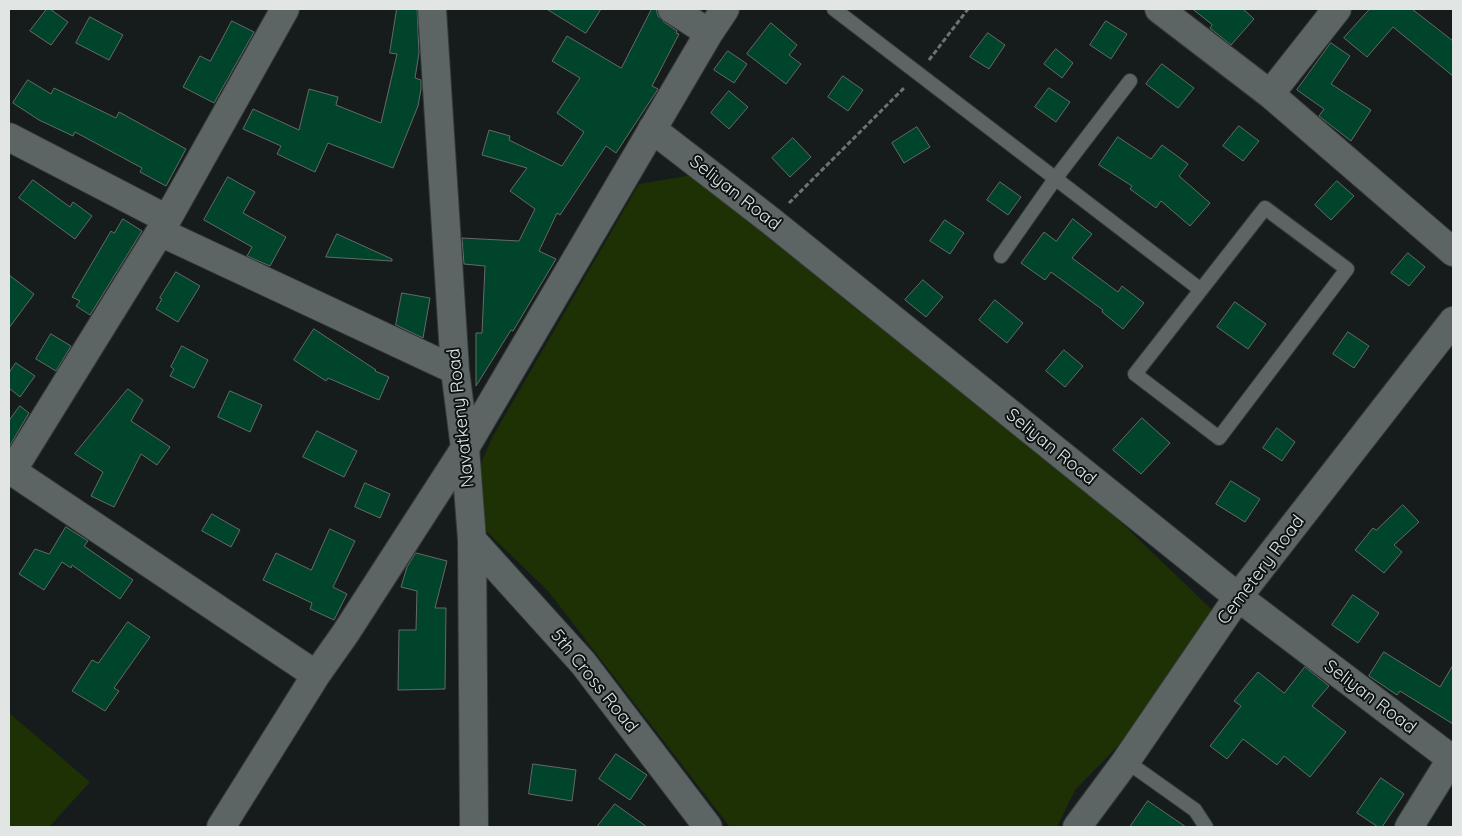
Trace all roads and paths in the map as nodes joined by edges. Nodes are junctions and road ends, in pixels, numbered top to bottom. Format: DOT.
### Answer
graph roads {
  1 [pos="284,9"];
  2 [pos="432,9"];
  3 [pos="672,9"];
  4 [pos="725,9"];
  5 [pos="834,9"];
  6 [pos="968,9"];
  7 [pos="1160,9"];
  8 [pos="1337,9"];
  9 [pos="709,33"];
  10 [pos="919,73"];
  11 [pos="1130,81"];
  12 [pos="1270,94"];
  13 [pos="652,129"];
  14 [pos="9,137"];
  15 [pos="1055,179"];
  16 [pos="771,220"];
  17 [pos="164,226"];
  18 [pos="1453,252"];
  19 [pos="1000,256"];
  20 [pos="1201,290"];
  21 [pos="1453,321"];
  22 [pos="456,370"];
  23 [pos="465,448"];
  24 [pos="10,470"];
  25 [pos="472,540"];
  26 [pos="1238,598"];
  27 [pos="316,675"];
  28 [pos="1453,758"];
  29 [pos="1126,761"];
  30 [pos="221,827"];
  31 [pos="474,827"];
  32 [pos="708,827"];
  33 [pos="1077,827"];
  34 [pos="1206,827"];
  35 [pos="1409,827"];
  1 -- 17 [label="street"];
  2 -- 22 [label="street, Navatkeny Road"];
  3 -- 9 [label="street"];
  4 -- 9 [label="street"];
  5 -- 10 [label="lane"];
  6 -- 10 [label="path"];
  7 -- 12 [label="street"];
  8 -- 12 [label="street"];
  9 -- 13 [label="street"];
  10 -- 15 [label="lane"];
  10 -- 16 [label="path"];
  11 -- 15 [label="lane"];
  12 -- 18 [label="street"];
  13 -- 16 [label="street, Seliyan Road"];
  13 -- 23 [label="street"];
  14 -- 17 [label="street"];
  15 -- 19 [label="lane"];
  15 -- 20 [label="lane"];
  16 -- 26 [label="street, Seliyan Road"];
  17 -- 22 [label="street"];
  17 -- 24 [label="street"];
  20 -- 20 [label="lane"];
  21 -- 26 [label="street, Cemetery Road"];
  22 -- 23 [label="street, Navatkeny Road"];
  23 -- 25 [label="street, Navatkeny Road"];
  23 -- 27 [label="street"];
  24 -- 27 [label="street"];
  25 -- 31 [label="street, Navatkeny Road"];
  25 -- 32 [label="street, 5th Cross Road"];
  26 -- 28 [label="street, Seliyan Road"];
  26 -- 29 [label="street, Cemetery Road"];
  27 -- 30 [label="street"];
  28 -- 35 [label="street"];
  29 -- 33 [label="street, Cemetery Road"];
  29 -- 34 [label="lane"];
}
